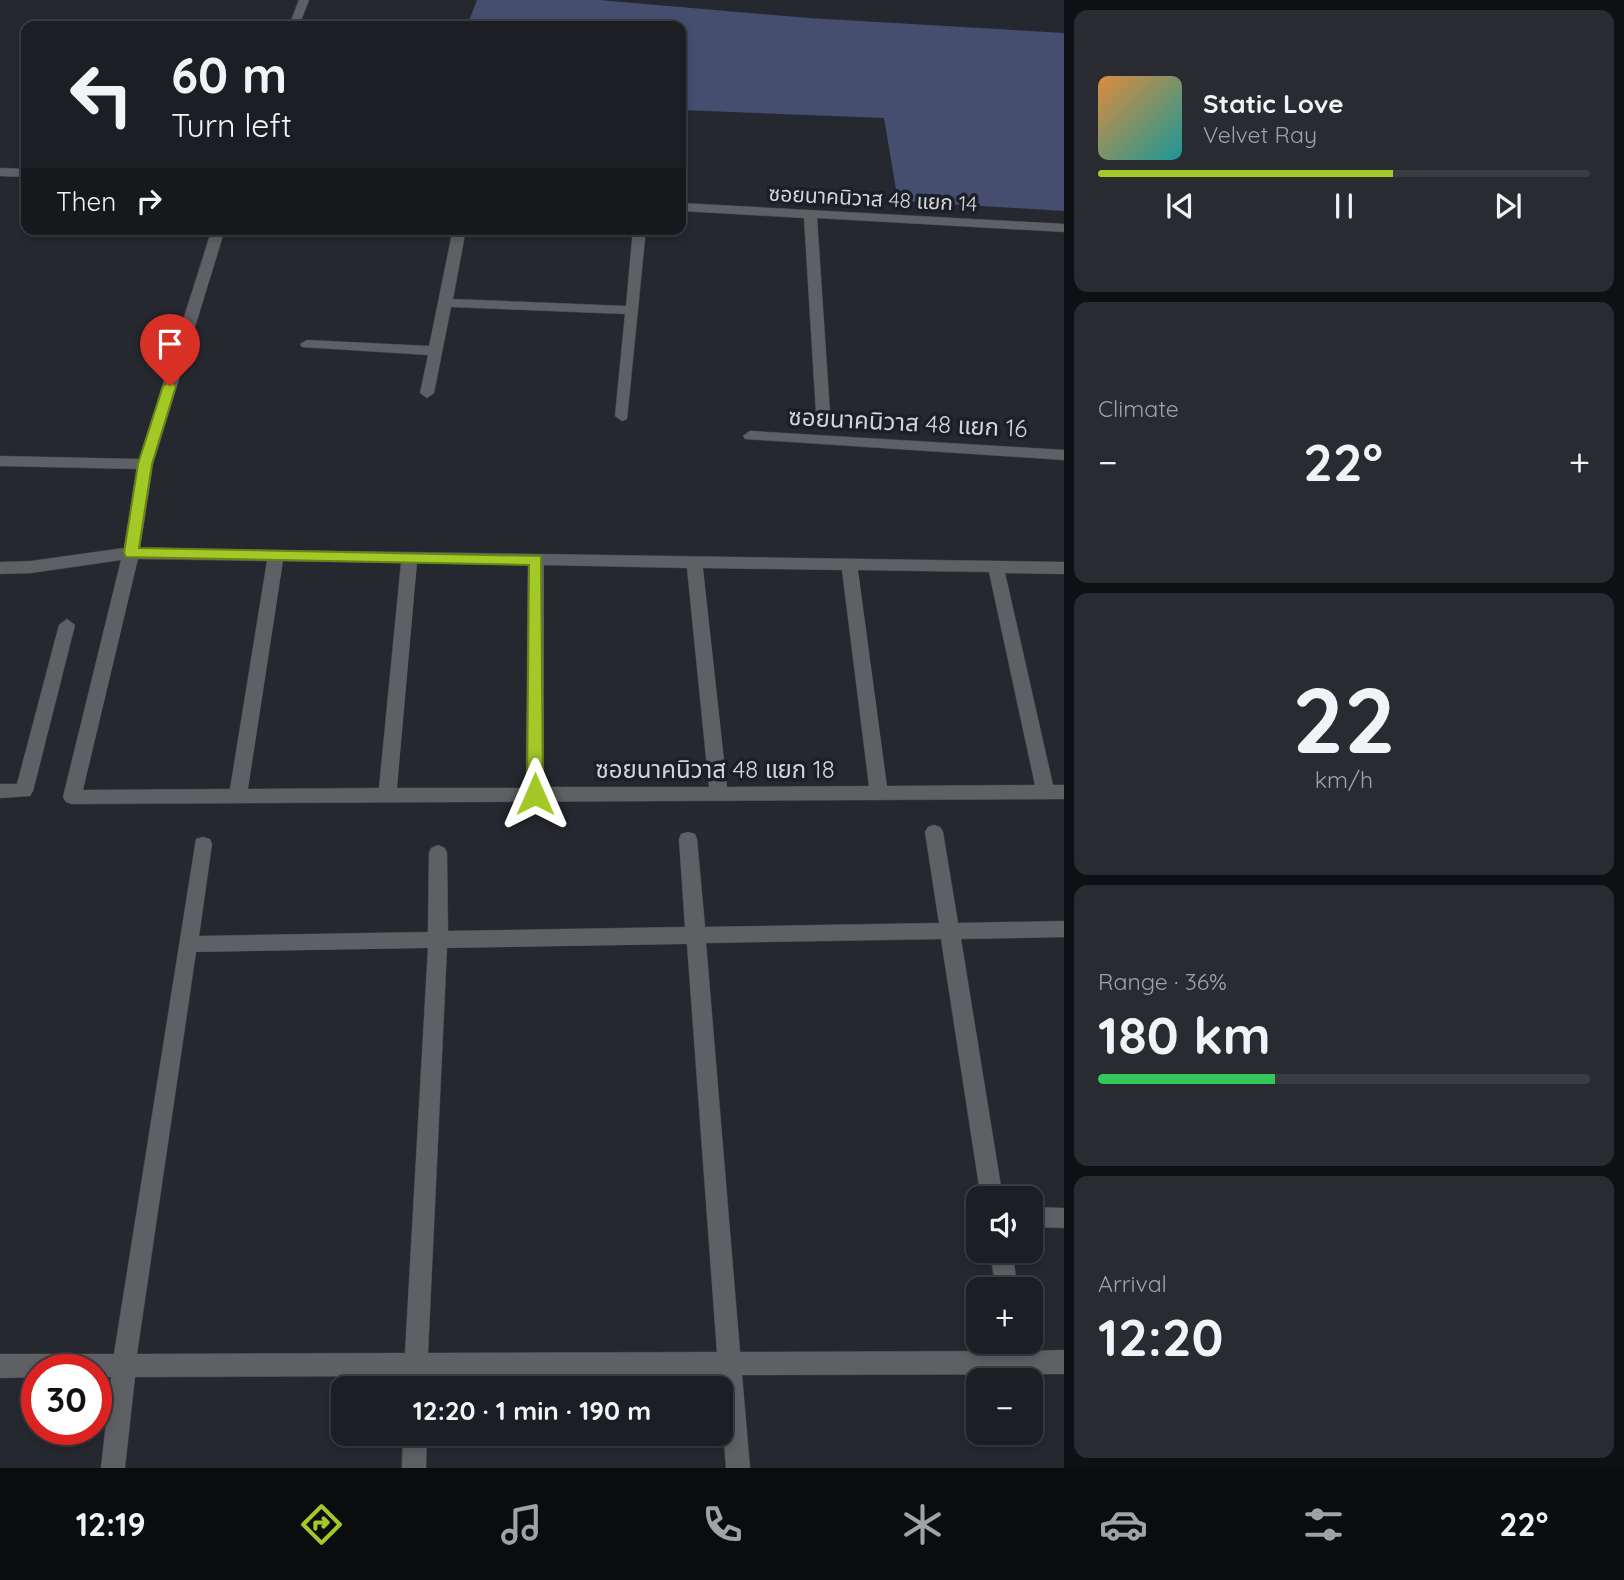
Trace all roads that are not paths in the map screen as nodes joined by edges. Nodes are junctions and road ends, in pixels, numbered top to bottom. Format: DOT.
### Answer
graph roads {
  1 [pos="304,0"];
  2 [pos="296,21"];
  3 [pos="0,172"];
  4 [pos="21,173"];
  5 [pos="686,207"];
  6 [pos="810,214"];
  7 [pos="1064,228"];
  8 [pos="217,235"];
  9 [pos="459,235"];
  10 [pos="639,235"];
  11 [pos="445,303"];
  12 [pos="632,310"];
  13 [pos="307,344"];
  14 [pos="436,351"];
  15 [pos="427,393"];
  16 [pos="823,413"];
  17 [pos="622,416"];
  18 [pos="750,436"];
  19 [pos="1064,455"];
  20 [pos="0,461"];
  21 [pos="145,464"];
  22 [pos="131,553"];
  23 [pos="276,556"];
  24 [pos="409,558"];
  25 [pos="536,560"];
  26 [pos="694,562"];
  27 [pos="849,565"];
  28 [pos="996,567"];
  29 [pos="0,568"];
  30 [pos="1064,568"];
  31 [pos="67,625"];
  32 [pos="0,791"];
  33 [pos="1055,792"];
  34 [pos="880,793"];
  35 [pos="535,794"];
  36 [pos="719,794"];
  37 [pos="238,796"];
  38 [pos="387,796"];
  39 [pos="934,832"];
  40 [pos="688,839"];
  41 [pos="203,844"];
  42 [pos="438,853"];
  43 [pos="1064,929"];
  44 [pos="951,931"];
  45 [pos="698,935"];
  46 [pos="438,940"];
  47 [pos="188,944"];
  48 [pos="990,1186"];
  49 [pos="1043,1217"];
  50 [pos="1064,1218"];
  51 [pos="969,1354"];
  52 [pos="1026,1354"];
  53 [pos="1064,1362"];
  54 [pos="416,1364"];
  55 [pos="729,1364"];
  56 [pos="0,1366"];
  57 [pos="124,1367"];
  58 [pos="416,1376"];
  59 [pos="415,1446"];
  60 [pos="113,1468"];
  61 [pos="414,1468"];
  62 [pos="738,1468"];
  1 -- 2 [label="street"];
  3 -- 4 [label="street"];
  5 -- 6 [label="street, ซอยนาคนิวาส 48 แยก 14"];
  6 -- 7 [label="street, ซอยนาคนิวาส 48 แยก 14"];
  6 -- 16 [label="street"];
  8 -- 21 [label="street"];
  9 -- 11 [label="street"];
  10 -- 12 [label="street"];
  11 -- 12 [label="street"];
  11 -- 14 [label="street"];
  12 -- 17 [label="street"];
  13 -- 14 [label="street"];
  14 -- 15 [label="street"];
  18 -- 19 [label="street, ซอยนาคนิวาส 48 แยก 16"];
  20 -- 21 [label="street"];
  21 -- 22 [label="street"];
  22 -- 23 [label="street"];
  22 -- 29 [label="street"];
  22 -- 37 [label="street, ซอยนาคนิวาส 48 แยก 18"];
  23 -- 24 [label="street"];
  23 -- 37 [label="street"];
  24 -- 25 [label="street"];
  24 -- 38 [label="street"];
  25 -- 26 [label="street"];
  25 -- 35 [label="street"];
  26 -- 27 [label="street"];
  26 -- 36 [label="street"];
  27 -- 28 [label="street"];
  27 -- 34 [label="street"];
  28 -- 30 [label="street"];
  28 -- 33 [label="street"];
  31 -- 32 [label="street"];
  33 -- 34 [label="street, ซอยนาคนิวาส 48 แยก 18"];
  34 -- 36 [label="street, ซอยนาคนิวาส 48 แยก 18"];
  35 -- 36 [label="street, ซอยนาคนิวาส 48 แยก 18"];
  35 -- 38 [label="street, ซอยนาคนิวาส 48 แยก 18"];
  37 -- 38 [label="street, ซอยนาคนิวาส 48 แยก 18"];
  39 -- 44 [label="street"];
  40 -- 45 [label="street"];
  41 -- 47 [label="street"];
  42 -- 46 [label="street"];
  43 -- 44 [label="street"];
  44 -- 45 [label="street"];
  44 -- 48 [label="street"];
  45 -- 46 [label="street"];
  45 -- 55 [label="street"];
  46 -- 47 [label="street"];
  46 -- 54 [label="street"];
  47 -- 57 [label="street"];
  49 -- 50 [label="street"];
  51 -- 55 [label="street"];
  52 -- 53 [label="street"];
  54 -- 55 [label="street"];
  54 -- 57 [label="street"];
  54 -- 58 [label="street"];
  55 -- 62 [label="street"];
  56 -- 57 [label="street"];
  57 -- 60 [label="street"];
  59 -- 61 [label="street"];
}
